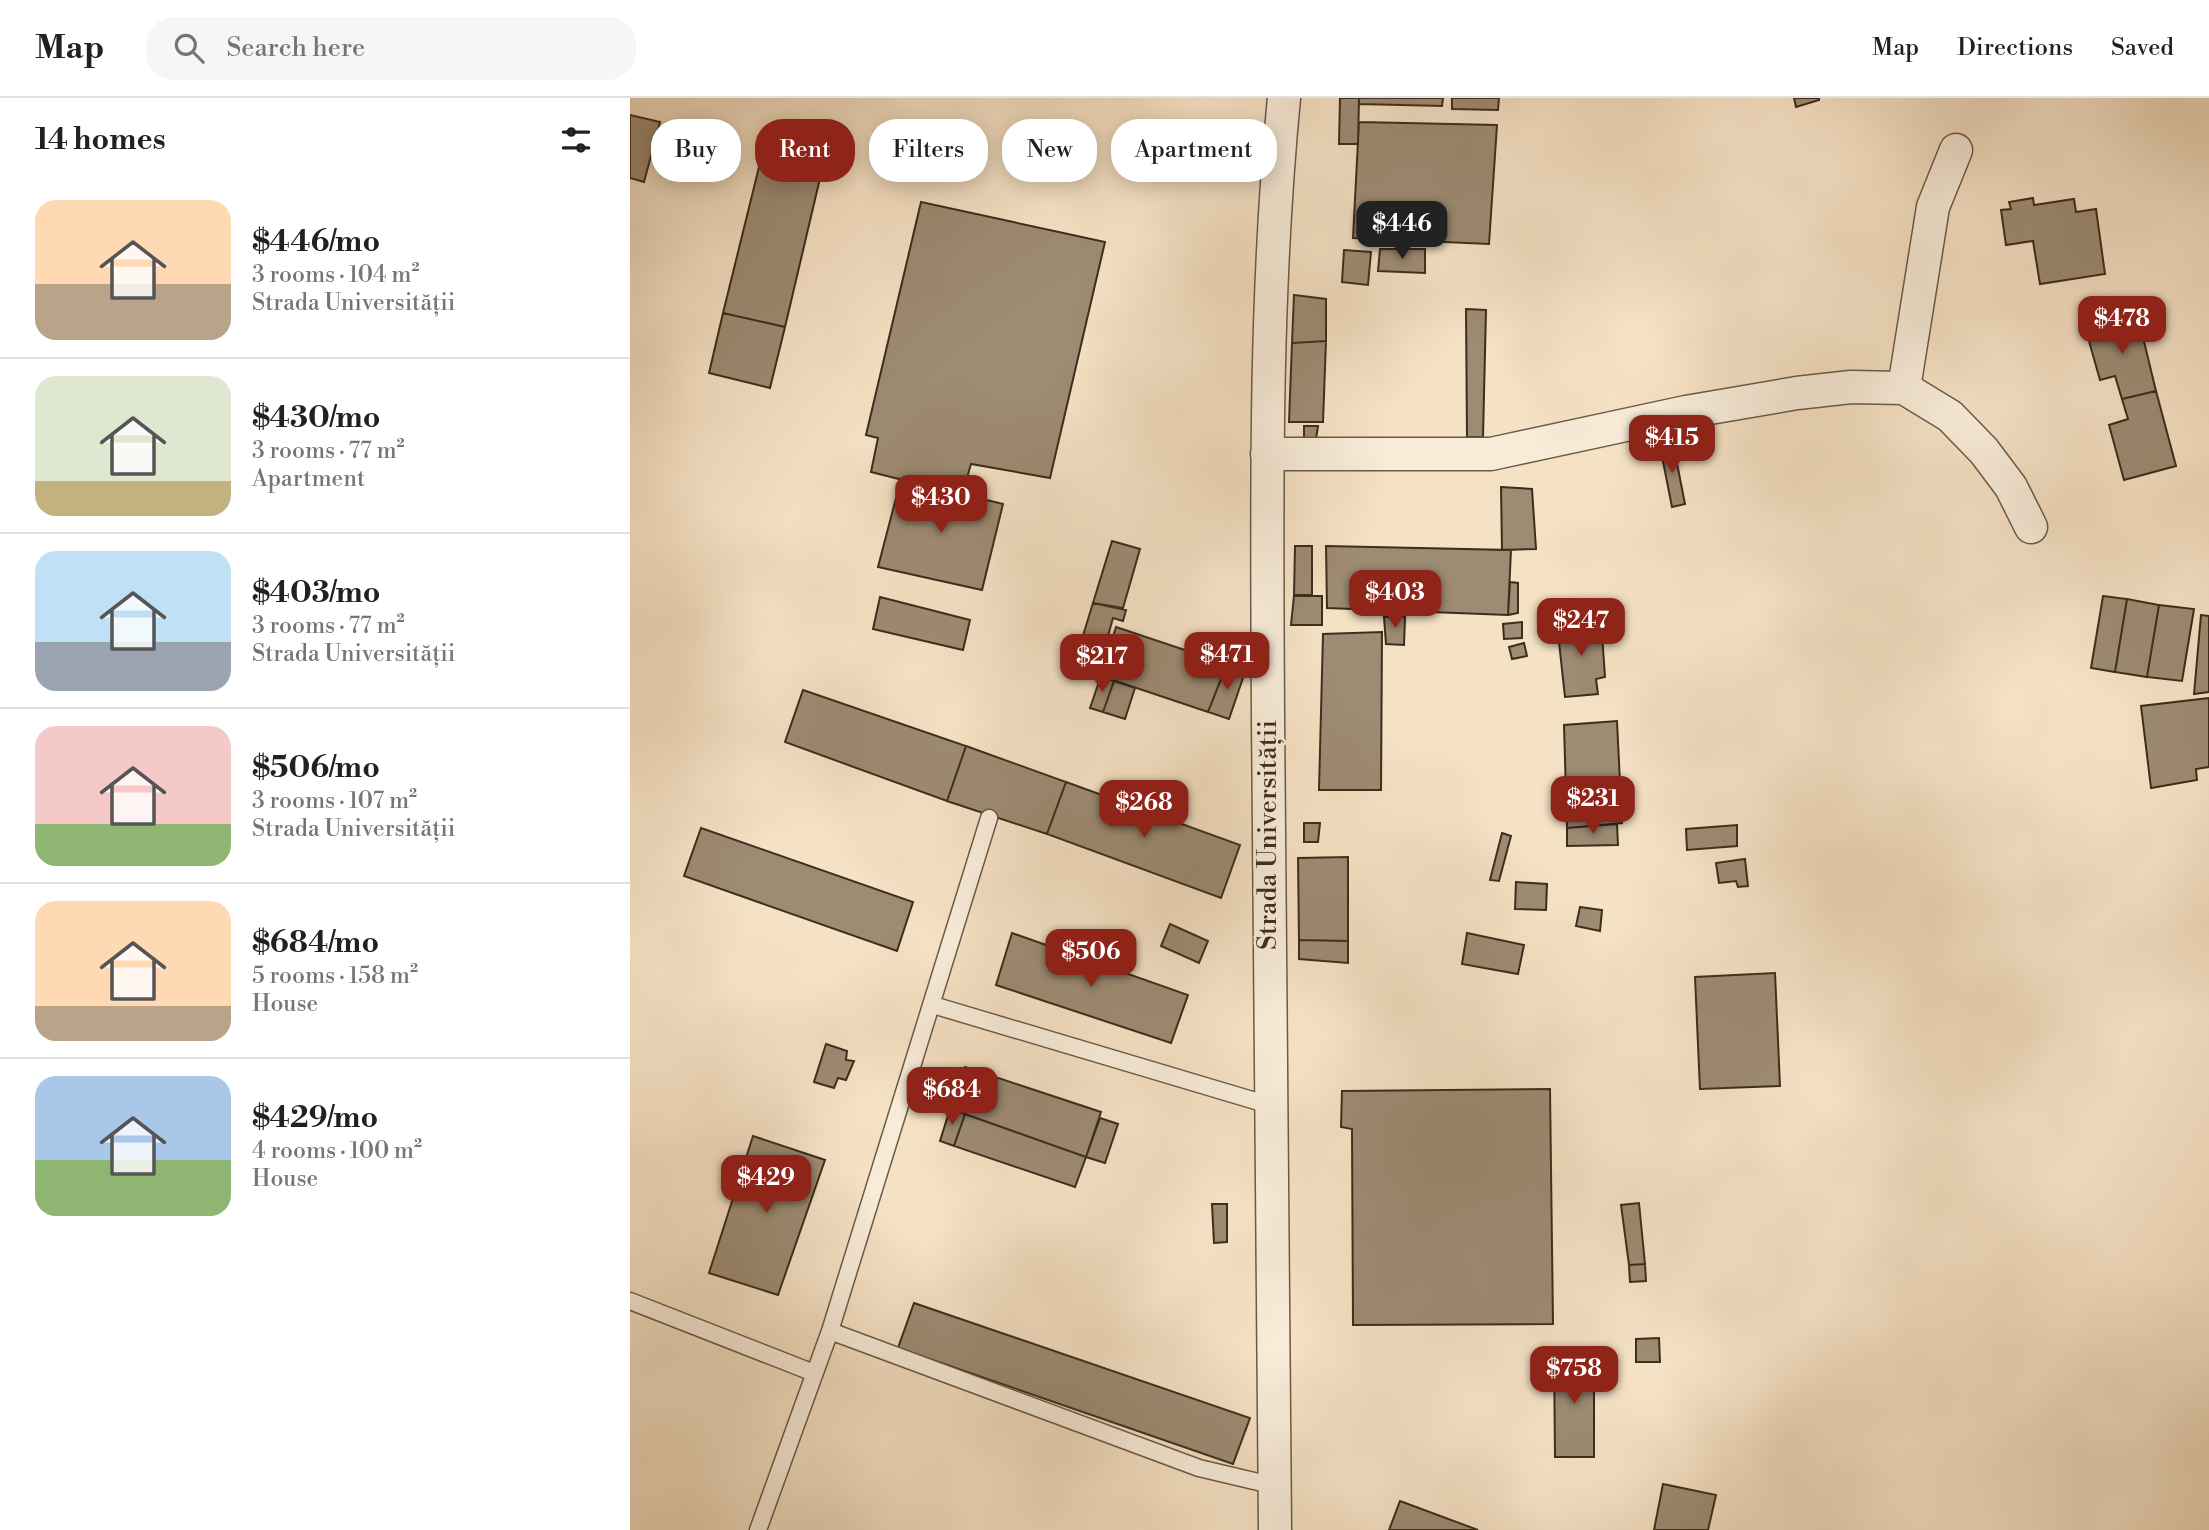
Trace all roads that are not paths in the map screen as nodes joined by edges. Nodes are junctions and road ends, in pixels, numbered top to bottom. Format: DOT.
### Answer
graph roads {
  1 [pos="1284,98"];
  2 [pos="1956,150"];
  3 [pos="1904,388"];
  4 [pos="1267,454"];
  5 [pos="2031,527"];
  6 [pos="989,818"];
  7 [pos="933,1005"];
  8 [pos="1269,1105"];
  9 [pos="630,1301"];
  10 [pos="830,1331"];
  11 [pos="814,1373"];
  12 [pos="1275,1486"];
  13 [pos="758,1530"];
  14 [pos="1275,1530"];
  1 -- 4 [label="street, Strada Universității"];
  2 -- 3 [label="street"];
  3 -- 4 [label="street"];
  3 -- 5 [label="street"];
  4 -- 8 [label="street, Strada Universității"];
  6 -- 7 [label="lane"];
  7 -- 8 [label="lane"];
  7 -- 10 [label="lane"];
  8 -- 12 [label="street, Strada Universității"];
  9 -- 11 [label="lane"];
  10 -- 11 [label="lane"];
  10 -- 12 [label="lane"];
  11 -- 13 [label="lane"];
  12 -- 14 [label="street, Strada Universității"];
}
